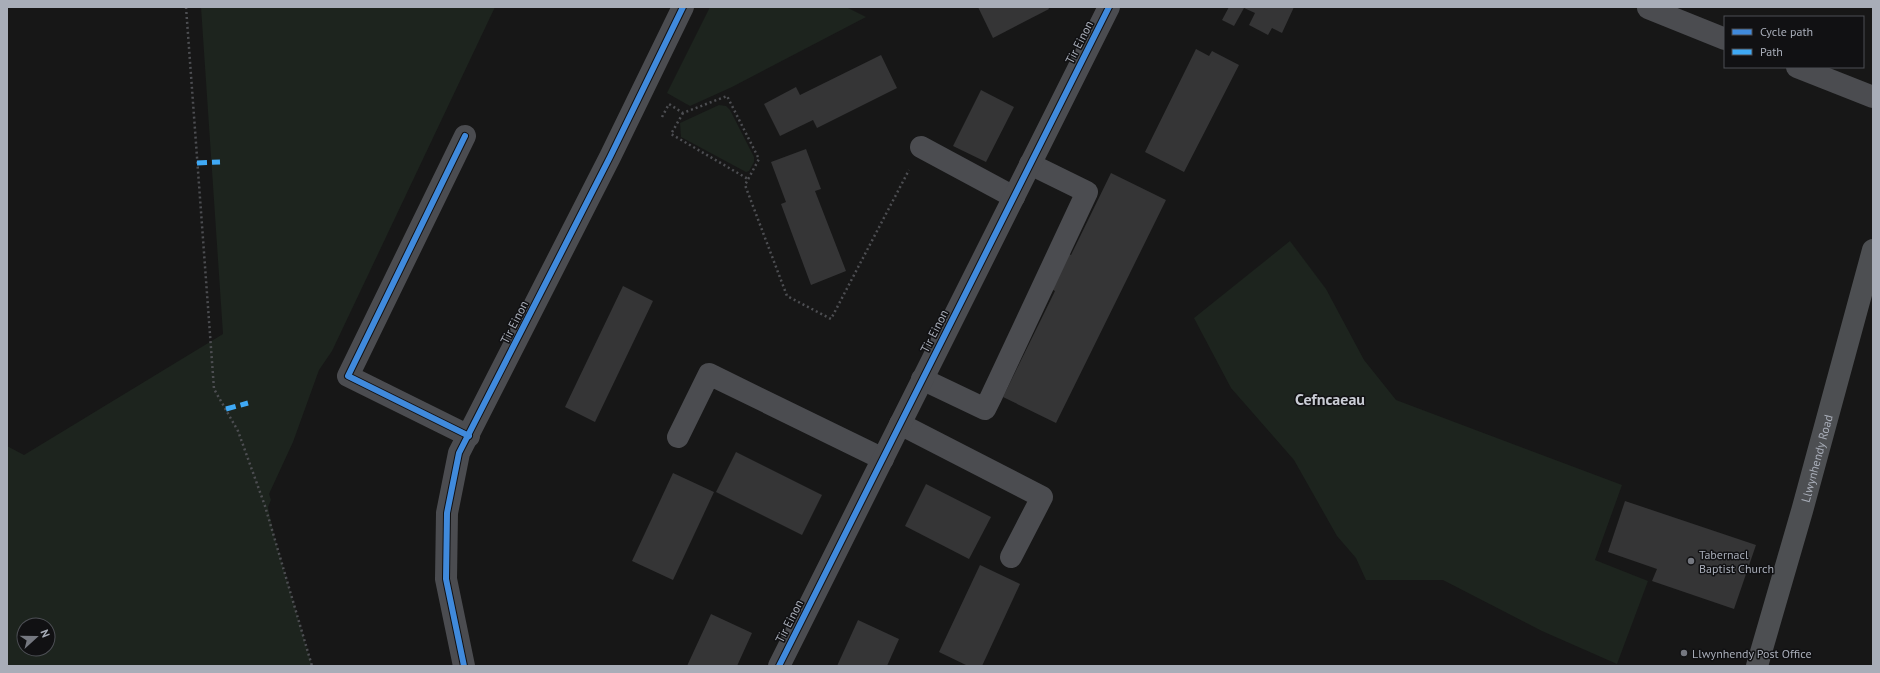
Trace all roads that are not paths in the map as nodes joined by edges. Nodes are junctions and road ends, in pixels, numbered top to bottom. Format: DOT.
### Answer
graph roads {
  1 [pos="683,7"];
  2 [pos="1109,7"];
  3 [pos="1648,8"];
  4 [pos="1724,39"];
  5 [pos="1800,68"];
  6 [pos="1873,97"];
  7 [pos="465,136"];
  8 [pos="921,147"];
  9 [pos="1030,164"];
  10 [pos="1014,197"];
  11 [pos="1873,250"];
  12 [pos="922,379"];
  13 [pos="900,424"];
  14 [pos="469,436"];
  15 [pos="678,437"];
  16 [pos="883,460"];
  17 [pos="1011,557"];
  18 [pos="464,666"];
  19 [pos="779,666"];
  20 [pos="1757,666"];
  1 -- 14 [label="street, Tir Einon"];
  2 -- 9 [label="street, Tir Einon"];
  3 -- 4 [label="street"];
  5 -- 6 [label="street"];
  7 -- 14 [label="street"];
  8 -- 10 [label="street"];
  9 -- 10 [label="street, Tir Einon"];
  9 -- 12 [label="street"];
  10 -- 12 [label="street, Tir Einon"];
  11 -- 20 [label="main road, Llwynhendy Road"];
  12 -- 13 [label="street, Tir Einon"];
  13 -- 16 [label="street, Tir Einon"];
  13 -- 17 [label="street"];
  14 -- 18 [label="street, Tir Einon"];
  15 -- 16 [label="street"];
  16 -- 19 [label="street, Tir Einon"];
}
